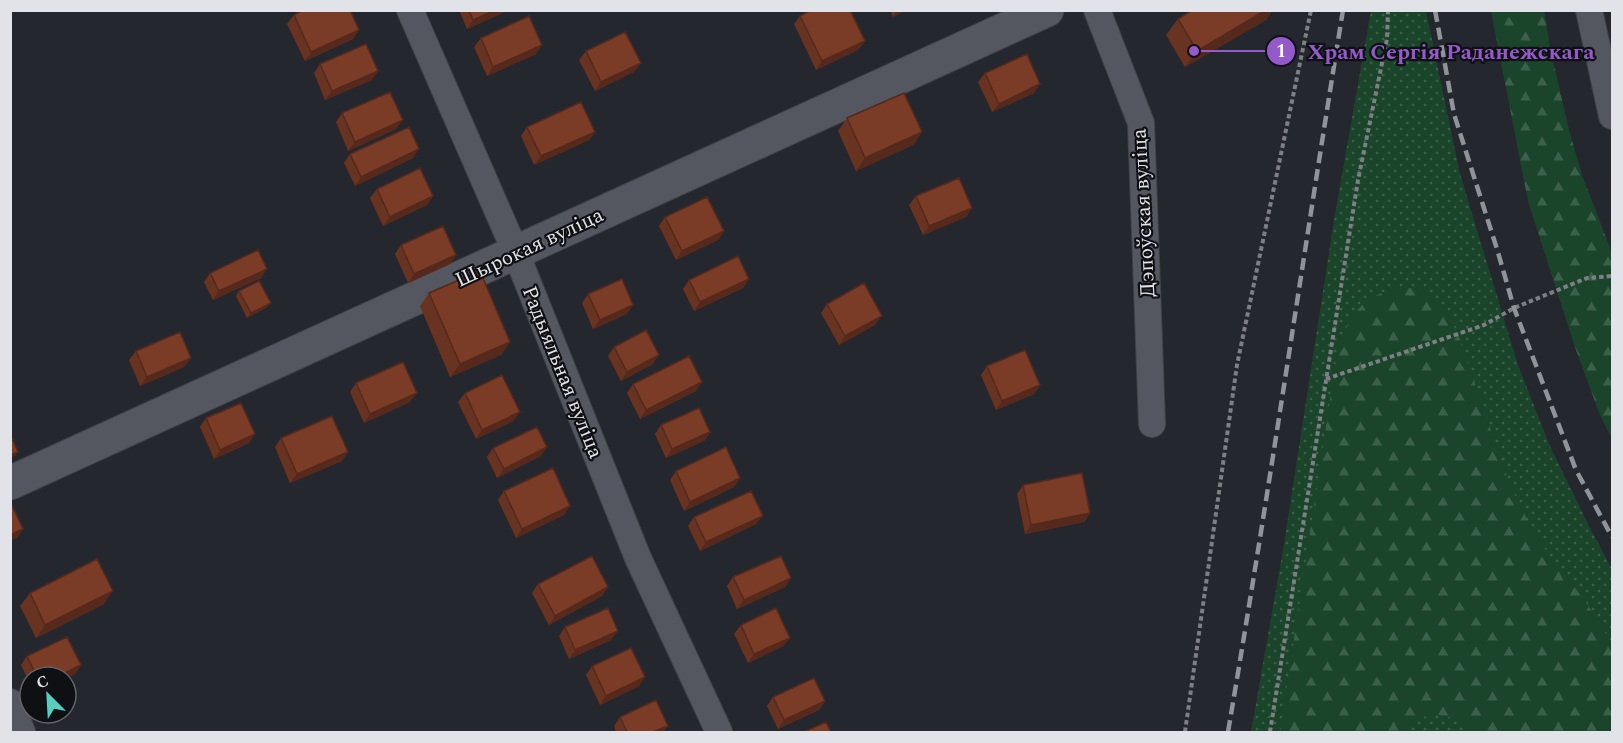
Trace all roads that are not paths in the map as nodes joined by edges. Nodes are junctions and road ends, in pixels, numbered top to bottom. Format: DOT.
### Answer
graph roads {
  1 [pos="410,10"];
  2 [pos="1047,10"];
  3 [pos="1097,10"];
  4 [pos="1598,23"];
  5 [pos="1612,116"];
  6 [pos="516,253"];
  7 [pos="1152,424"];
  8 [pos="10,483"];
  9 [pos="10,702"];
  10 [pos="22,732"];
  11 [pos="719,732"];
  1 -- 6 [label="street, Радыяльная вуліца"];
  2 -- 6 [label="street, Шырокая вуліца"];
  3 -- 7 [label="street, Дэпоўская вуліца"];
  4 -- 5 [label="street"];
  6 -- 8 [label="street, Шырокая вуліца"];
  6 -- 11 [label="street, Радыяльная вуліца"];
  9 -- 10 [label="street"];
}
